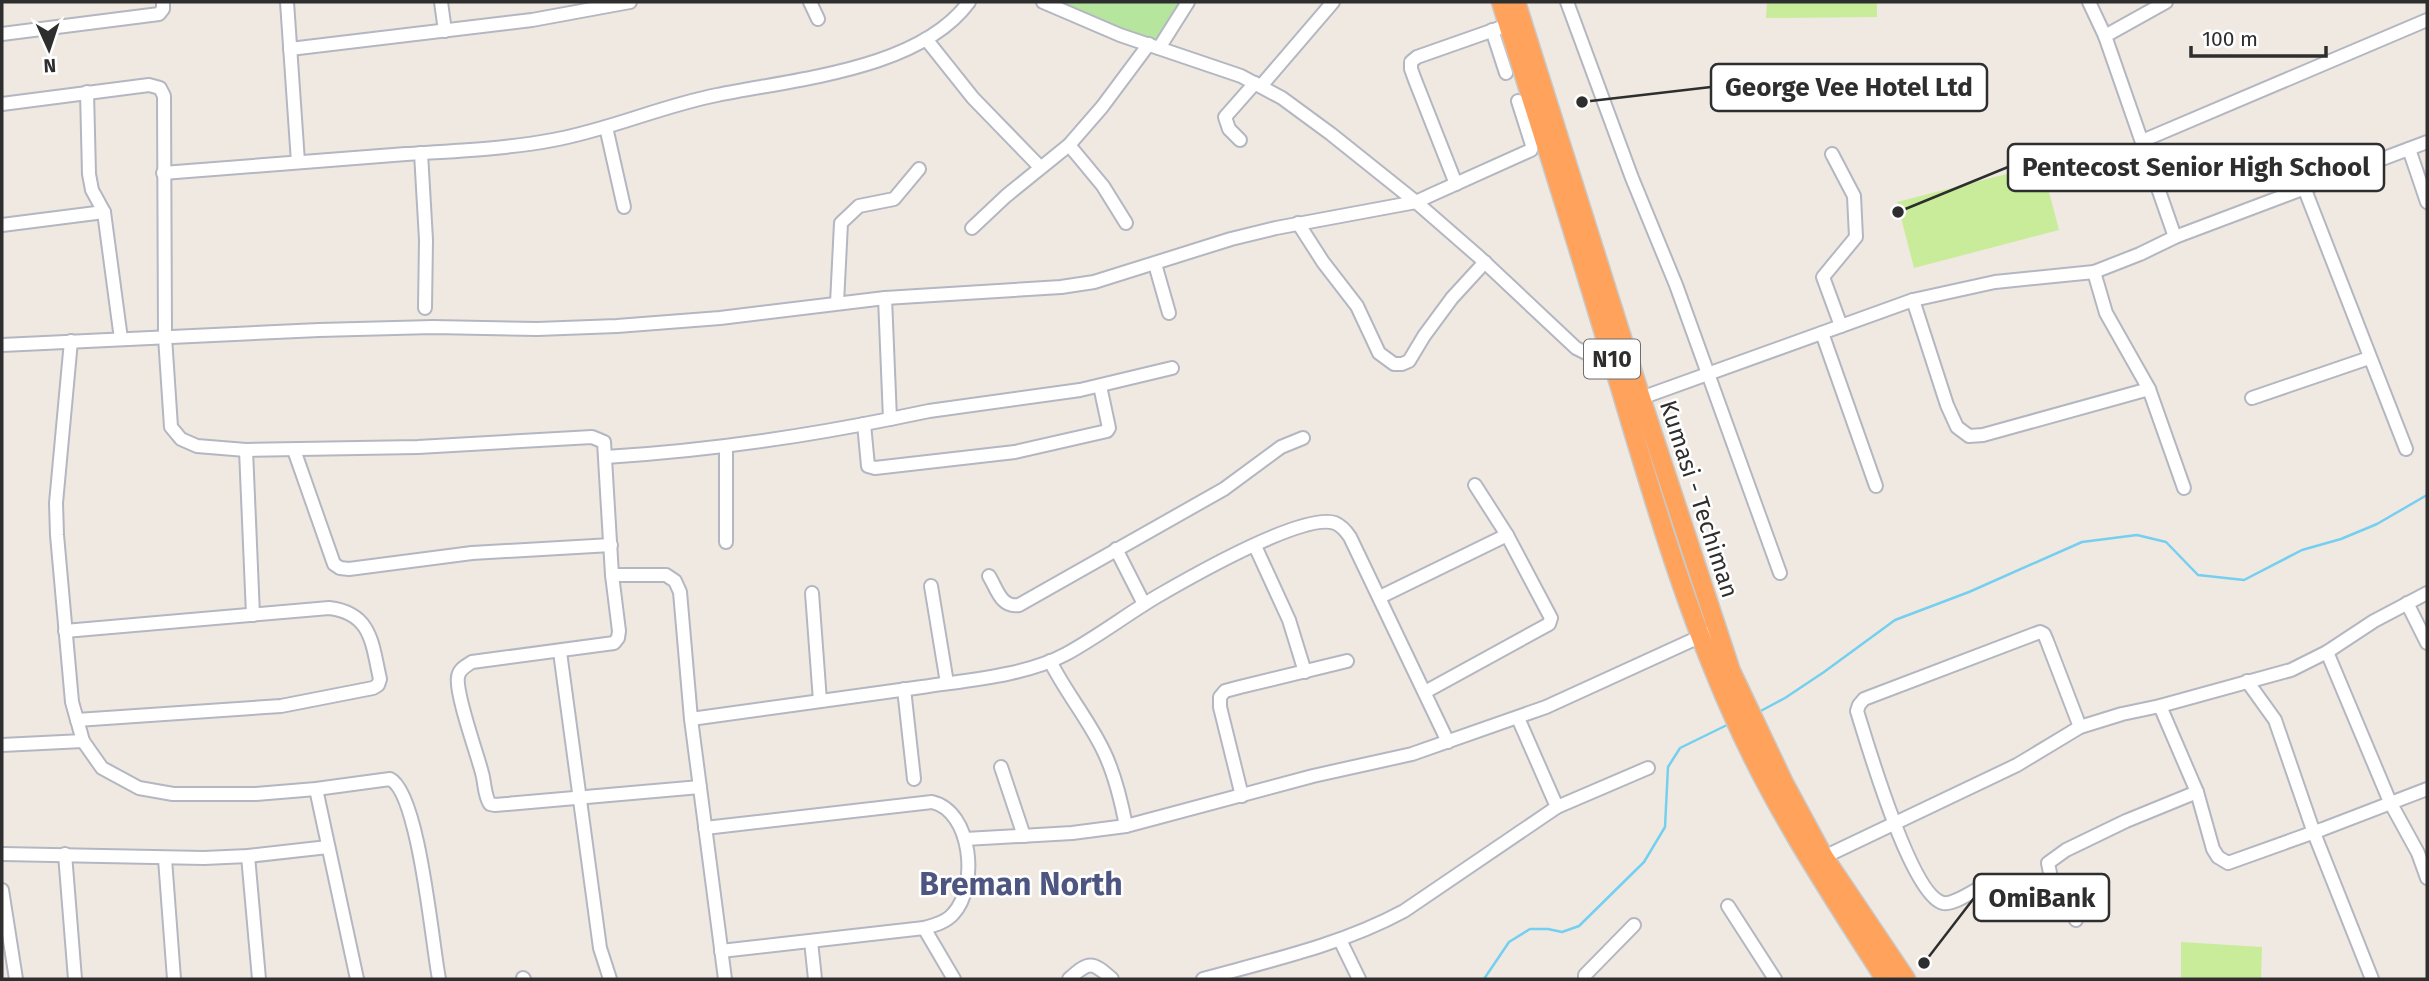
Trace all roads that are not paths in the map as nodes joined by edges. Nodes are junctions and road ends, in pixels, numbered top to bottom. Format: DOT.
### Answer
graph roads {
  1 [pos="163,2"];
  2 [pos="287,2"];
  3 [pos="442,2"];
  4 [pos="625,2"];
  5 [pos="810,2"];
  6 [pos="970,2"];
  7 [pos="1043,2"];
  8 [pos="1188,2"];
  9 [pos="1333,2"];
  10 [pos="1501,2"];
  11 [pos="1516,2"];
  12 [pos="1567,2"];
  13 [pos="2089,2"];
  14 [pos="2166,2"];
  15 [pos="818,19"];
  16 [pos="2427,20"];
  17 [pos="1500,27"];
  18 [pos="445,31"];
  19 [pos="2,34"];
  20 [pos="2105,36"];
  21 [pos="926,39"];
  22 [pos="1154,46"];
  23 [pos="290,49"];
  24 [pos="1506,73"];
  25 [pos="1258,84"];
  26 [pos="87,92"];
  27 [pos="1518,101"];
  28 [pos="2,104"];
  29 [pos="606,127"];
  30 [pos="1240,140"];
  31 [pos="2142,141"];
  32 [pos="2427,142"];
  33 [pos="1069,145"];
  34 [pos="2409,149"];
  35 [pos="421,153"];
  36 [pos="1832,154"];
  37 [pos="298,162"];
  38 [pos="1040,167"];
  39 [pos="919,169"];
  40 [pos="163,173"];
  41 [pos="1456,184"];
  42 [pos="2305,190"];
  43 [pos="1416,202"];
  44 [pos="2427,202"];
  45 [pos="624,207"];
  46 [pos="104,212"];
  47 [pos="1126,223"];
  48 [pos="1298,223"];
  49 [pos="2,225"];
  50 [pos="972,228"];
  51 [pos="2175,237"];
  52 [pos="1485,262"];
  53 [pos="1155,264"];
  54 [pos="2094,272"];
  55 [pos="885,298"];
  56 [pos="1913,300"];
  57 [pos="837,303"];
  58 [pos="425,308"];
  59 [pos="1169,313"];
  60 [pos="1841,326"];
  61 [pos="1822,332"];
  62 [pos="165,337"];
  63 [pos="121,339"];
  64 [pos="71,341"];
  65 [pos="2,345"];
  66 [pos="2369,358"];
  67 [pos="1614,367"];
  68 [pos="1172,368"];
  69 [pos="1706,373"];
  70 [pos="1100,386"];
  71 [pos="2148,389"];
  72 [pos="1640,398"];
  73 [pos="2252,398"];
  74 [pos="890,419"];
  75 [pos="864,424"];
  76 [pos="1303,438"];
  77 [pos="726,446"];
  78 [pos="2406,449"];
  79 [pos="246,450"];
  80 [pos="294,450"];
  81 [pos="606,457"];
  82 [pos="1475,485"];
  83 [pos="1876,486"];
  84 [pos="2184,488"];
  85 [pos="1507,535"];
  86 [pos="726,542"];
  87 [pos="611,545"];
  88 [pos="1255,546"];
  89 [pos="1116,549"];
  90 [pos="1780,573"];
  91 [pos="612,575"];
  92 [pos="989,576"];
  93 [pos="931,586"];
  94 [pos="812,593"];
  95 [pos="2427,593"];
  96 [pos="1380,597"];
  97 [pos="2407,603"];
  98 [pos="1144,604"];
  99 [pos="253,615"];
  100 [pos="65,631"];
  101 [pos="1708,633"];
  102 [pos="2427,643"];
  103 [pos="560,652"];
  104 [pos="2327,652"];
  105 [pos="1050,661"];
  106 [pos="1347,661"];
  107 [pos="1305,673"];
  108 [pos="2247,681"];
  109 [pos="947,683"];
  110 [pos="904,689"];
  111 [pos="1425,692"];
  112 [pos="820,701"];
  113 [pos="2160,706"];
  114 [pos="1518,718"];
  115 [pos="691,719"];
  116 [pos="77,720"];
  117 [pos="2080,727"];
  118 [pos="1748,729"];
  119 [pos="83,741"];
  120 [pos="1448,742"];
  121 [pos="2,745"];
  122 [pos="1001,767"];
  123 [pos="1648,768"];
  124 [pos="914,779"];
  125 [pos="700,787"];
  126 [pos="316,789"];
  127 [pos="2427,789"];
  128 [pos="2197,792"];
  129 [pos="1242,796"];
  130 [pos="580,797"];
  131 [pos="2390,802"];
  132 [pos="1557,807"];
  133 [pos="1126,825"];
  134 [pos="1894,825"];
  135 [pos="705,828"];
  136 [pos="2314,833"];
  137 [pos="1024,836"];
  138 [pos="965,839"];
  139 [pos="328,847"];
  140 [pos="2,854"];
  141 [pos="65,854"];
  142 [pos="248,856"];
  143 [pos="1824,857"];
  144 [pos="165,859"];
  145 [pos="2427,878"];
  146 [pos="1983,886"];
  147 [pos="2,890"];
  148 [pos="1728,906"];
  149 [pos="2076,920"];
  150 [pos="1634,925"];
  151 [pos="924,928"];
  152 [pos="1340,940"];
  153 [pos="811,941"];
  154 [pos="721,951"];
  155 [pos="16,979"];
  156 [pos="75,979"];
  157 [pos="174,979"];
  158 [pos="259,979"];
  159 [pos="357,979"];
  160 [pos="439,979"];
  161 [pos="610,979"];
  162 [pos="725,979"];
  163 [pos="815,979"];
  164 [pos="954,979"];
  165 [pos="1069,979"];
  166 [pos="1112,979"];
  167 [pos="1203,979"];
  168 [pos="1359,979"];
  169 [pos="1585,979"];
  170 [pos="1775,979"];
  171 [pos="1885,979"];
  172 [pos="1906,979"];
  173 [pos="2372,979"];
  1 -- 19 [label="street"];
  2 -- 23 [label="street"];
  3 -- 18 [label="street"];
  4 -- 18 [label="street"];
  5 -- 15 [label="street"];
  6 -- 21 [label="street"];
  7 -- 22 [label="street"];
  8 -- 22 [label="street"];
  9 -- 25 [label="street"];
  10 -- 17 [label="highway, N10"];
  11 -- 72 [label="highway, Kumasi - Techiman / N10"];
  12 -- 69 [label="street"];
  13 -- 20 [label="street"];
  14 -- 20 [label="street"];
  16 -- 31 [label="street"];
  17 -- 24 [label="street"];
  17 -- 41 [label="street"];
  17 -- 67 [label="highway, N10"];
  18 -- 23 [label="street"];
  20 -- 31 [label="street"];
  21 -- 29 [label="street"];
  21 -- 38 [label="street"];
  22 -- 25 [label="street"];
  22 -- 33 [label="street"];
  23 -- 37 [label="street"];
  25 -- 30 [label="street"];
  25 -- 43 [label="street"];
  26 -- 28 [label="street"];
  26 -- 40 [label="street"];
  26 -- 46 [label="street"];
  27 -- 41 [label="street"];
  29 -- 35 [label="street"];
  29 -- 45 [label="street"];
  31 -- 51 [label="street"];
  32 -- 34 [label="street"];
  33 -- 38 [label="street"];
  33 -- 47 [label="street"];
  34 -- 42 [label="street"];
  34 -- 44 [label="street"];
  35 -- 37 [label="street"];
  35 -- 58 [label="street"];
  36 -- 60 [label="street"];
  37 -- 40 [label="street"];
  38 -- 50 [label="street"];
  39 -- 57 [label="street"];
  40 -- 62 [label="street"];
  41 -- 43 [label="street"];
  42 -- 51 [label="street"];
  42 -- 66 [label="street"];
  43 -- 48 [label="street"];
  43 -- 52 [label="street"];
  46 -- 49 [label="street"];
  46 -- 63 [label="street"];
  48 -- 52 [label="street"];
  48 -- 53 [label="street"];
  51 -- 54 [label="street"];
  52 -- 67 [label="street"];
  53 -- 55 [label="street"];
  53 -- 59 [label="street"];
  54 -- 56 [label="street"];
  54 -- 71 [label="street"];
  55 -- 57 [label="street"];
  55 -- 74 [label="street"];
  56 -- 60 [label="street"];
  56 -- 71 [label="street"];
  57 -- 62 [label="street"];
  60 -- 61 [label="street"];
  61 -- 69 [label="street"];
  61 -- 83 [label="street"];
  62 -- 63 [label="street"];
  62 -- 79 [label="street"];
  63 -- 64 [label="street"];
  64 -- 65 [label="street"];
  64 -- 100 [label="street"];
  66 -- 73 [label="street"];
  66 -- 78 [label="street"];
  67 -- 101 [label="highway, N10"];
  68 -- 70 [label="street"];
  69 -- 72 [label="street"];
  69 -- 90 [label="street"];
  70 -- 74 [label="street"];
  70 -- 75 [label="street"];
  71 -- 84 [label="street"];
  72 -- 101 [label="highway, Kumasi - Techiman / N10"];
  74 -- 75 [label="street"];
  75 -- 77 [label="street"];
  76 -- 89 [label="street"];
  77 -- 81 [label="street"];
  77 -- 86 [label="street"];
  79 -- 80 [label="street"];
  79 -- 99 [label="street"];
  80 -- 81 [label="street"];
  80 -- 87 [label="street"];
  81 -- 87 [label="street"];
  82 -- 85 [label="street"];
  85 -- 96 [label="street"];
  85 -- 111 [label="street"];
  87 -- 91 [label="street"];
  88 -- 96 [label="street"];
  88 -- 98 [label="street"];
  88 -- 107 [label="street"];
  89 -- 92 [label="street"];
  89 -- 98 [label="street"];
  91 -- 103 [label="street"];
  91 -- 115 [label="street"];
  93 -- 109 [label="street"];
  94 -- 112 [label="street"];
  95 -- 97 [label="street"];
  96 -- 111 [label="street"];
  97 -- 102 [label="street"];
  97 -- 104 [label="street"];
  98 -- 105 [label="street"];
  99 -- 100 [label="street"];
  99 -- 116 [label="street"];
  100 -- 116 [label="street"];
  101 -- 114 [label="street"];
  101 -- 118 [label="highway, N10"];
  103 -- 130 [label="street"];
  103 -- 130 [label="street"];
  104 -- 108 [label="street"];
  104 -- 131 [label="street"];
  105 -- 109 [label="street"];
  105 -- 133 [label="street"];
  106 -- 107 [label="street"];
  107 -- 129 [label="street"];
  108 -- 113 [label="street"];
  108 -- 136 [label="street"];
  109 -- 110 [label="street"];
  110 -- 112 [label="street"];
  110 -- 124 [label="street"];
  111 -- 120 [label="street"];
  112 -- 115 [label="street"];
  113 -- 117 [label="street"];
  113 -- 128 [label="street"];
  114 -- 120 [label="street"];
  114 -- 132 [label="street"];
  115 -- 125 [label="street"];
  116 -- 119 [label="street"];
  117 -- 134 [label="street"];
  117 -- 134 [label="street"];
  118 -- 143 [label="highway, N10"];
  118 -- 171 [label="highway, N10"];
  119 -- 121 [label="street"];
  119 -- 126 [label="street"];
  120 -- 129 [label="street"];
  122 -- 137 [label="street"];
  123 -- 132 [label="street"];
  125 -- 130 [label="street"];
  125 -- 135 [label="street"];
  126 -- 139 [label="street"];
  126 -- 160 [label="street"];
  127 -- 131 [label="street"];
  128 -- 136 [label="street"];
  128 -- 149 [label="street"];
  129 -- 133 [label="street"];
  130 -- 161 [label="street"];
  131 -- 136 [label="street"];
  131 -- 145 [label="street"];
  132 -- 152 [label="street"];
  133 -- 137 [label="street"];
  134 -- 143 [label="street"];
  134 -- 146 [label="street"];
  135 -- 138 [label="street"];
  135 -- 154 [label="street"];
  136 -- 173 [label="street"];
  137 -- 138 [label="street"];
  138 -- 151 [label="street"];
  139 -- 142 [label="street"];
  139 -- 159 [label="street"];
  140 -- 141 [label="street"];
  141 -- 144 [label="street"];
  141 -- 156 [label="street"];
  142 -- 144 [label="street"];
  142 -- 158 [label="street"];
  143 -- 172 [label="highway, N10"];
  144 -- 157 [label="street"];
  147 -- 155 [label="street"];
  148 -- 170 [label="street"];
  150 -- 169 [label="street"];
  151 -- 153 [label="street"];
  151 -- 164 [label="street"];
  152 -- 167 [label="street"];
  152 -- 168 [label="street"];
  153 -- 154 [label="street"];
  153 -- 163 [label="street"];
  154 -- 162 [label="street"];
  165 -- 166 [label="street"];
}
